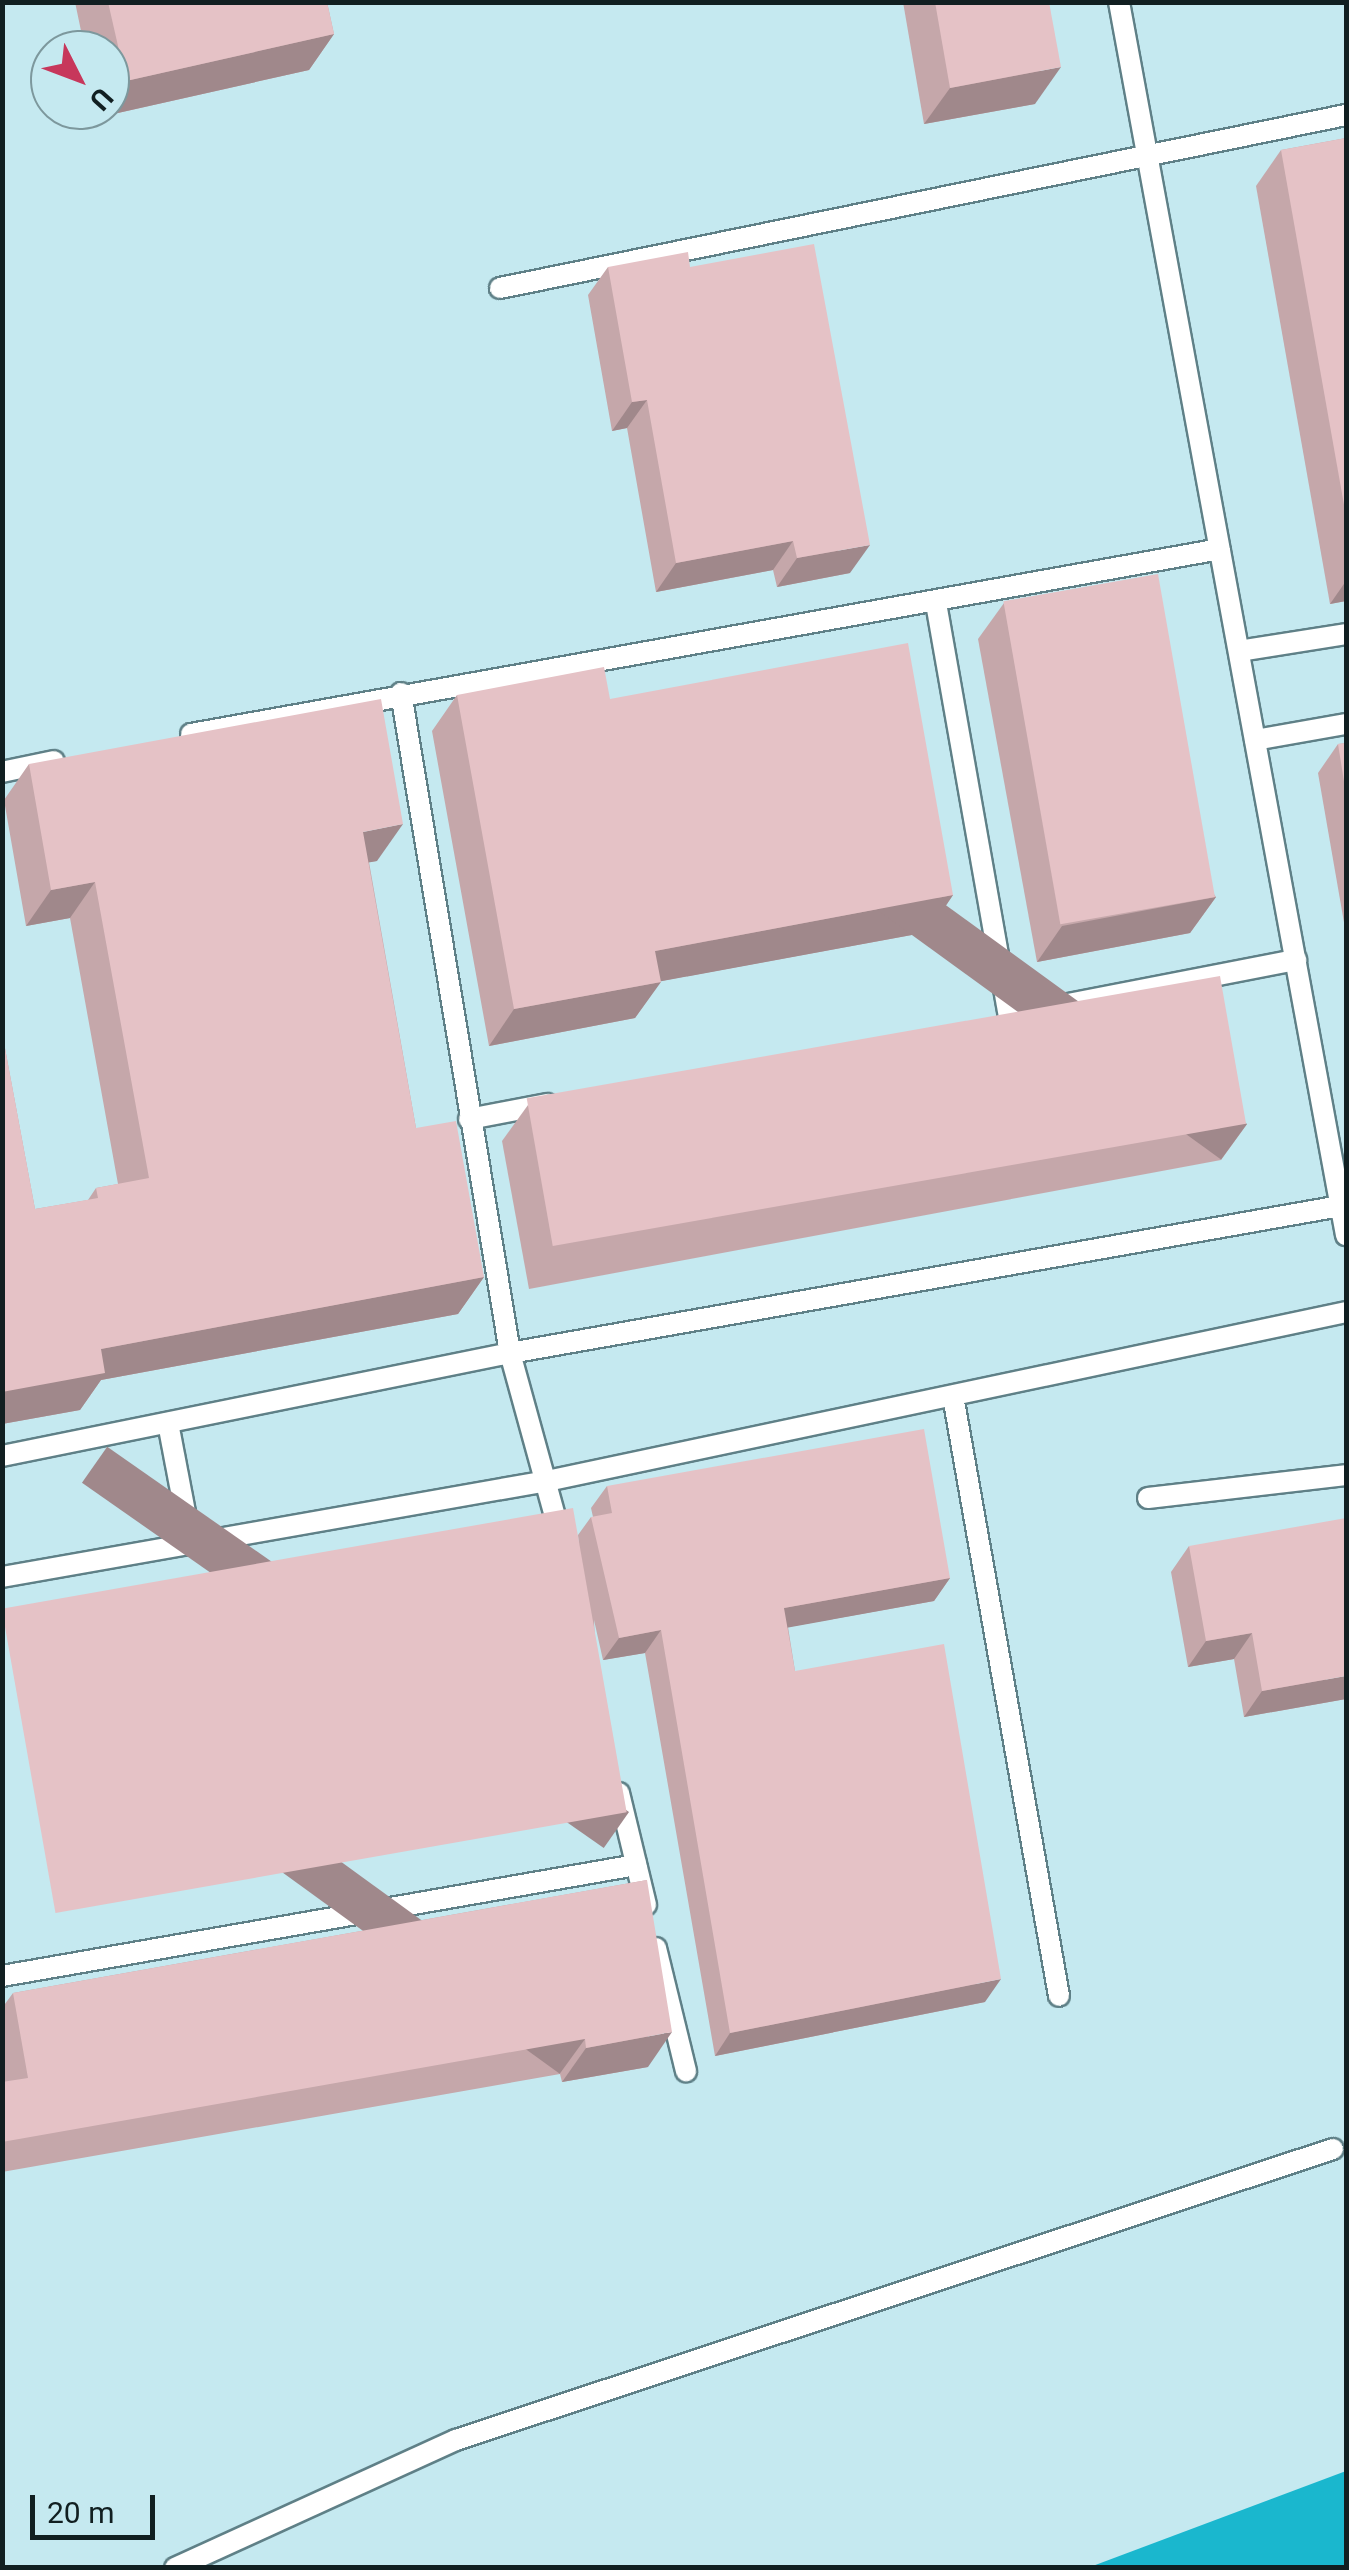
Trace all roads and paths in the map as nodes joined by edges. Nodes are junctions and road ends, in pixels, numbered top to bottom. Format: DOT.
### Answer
graph roads {
  1 [pos="1119,2"];
  2 [pos="1346,116"];
  3 [pos="1147,153"];
  4 [pos="500,288"];
  5 [pos="1220,549"];
  6 [pos="936,604"];
  7 [pos="1346,634"];
  8 [pos="1239,651"];
  9 [pos="401,693"];
  10 [pos="1346,724"];
  11 [pos="173,738"];
  12 [pos="1255,740"];
  13 [pos="78,756"];
  14 [pos="2,772"];
  15 [pos="1296,960"];
  16 [pos="566,1101"];
  17 [pos="469,1119"];
  18 [pos="1344,1206"];
  19 [pos="1346,1235"];
  20 [pos="1346,1312"];
  21 [pos="510,1353"];
  22 [pos="954,1396"];
  23 [pos="168,1422"];
  24 [pos="2,1456"];
  25 [pos="1346,1476"];
  26 [pos="547,1481"];
  27 [pos="1148,1498"];
  28 [pos="191,1544"];
  29 [pos="565,1558"];
  30 [pos="2,1578"];
  31 [pos="614,1769"];
  32 [pos="636,1864"];
  33 [pos="2,1976"];
  34 [pos="1059,1996"];
  35 [pos="686,2071"];
  36 [pos="1333,2149"];
  37 [pos="175,2568"];
  1 -- 3 [label="lane"];
  2 -- 3 [label="lane"];
  3 -- 4 [label="lane"];
  3 -- 5 [label="lane"];
  5 -- 6 [label="lane"];
  5 -- 8 [label="lane"];
  6 -- 9 [label="lane"];
  6 -- 15 [label="lane"];
  7 -- 8 [label="lane"];
  8 -- 12 [label="lane"];
  9 -- 11 [label="lane"];
  9 -- 17 [label="lane"];
  10 -- 12 [label="lane"];
  12 -- 15 [label="lane"];
  13 -- 14 [label="lane"];
  15 -- 18 [label="lane"];
  16 -- 17 [label="lane"];
  17 -- 21 [label="lane"];
  18 -- 19 [label="lane"];
  18 -- 21 [label="lane"];
  20 -- 22 [label="lane"];
  21 -- 23 [label="lane"];
  21 -- 26 [label="lane"];
  22 -- 26 [label="lane"];
  22 -- 34 [label="lane"];
  23 -- 24 [label="lane"];
  23 -- 28 [label="lane"];
  25 -- 27 [label="lane"];
  26 -- 28 [label="lane"];
  26 -- 29 [label="lane"];
  28 -- 30 [label="lane"];
  31 -- 32 [label="lane"];
  32 -- 33 [label="lane"];
  32 -- 35 [label="lane"];
  36 -- 37 [label="lane"];
}
